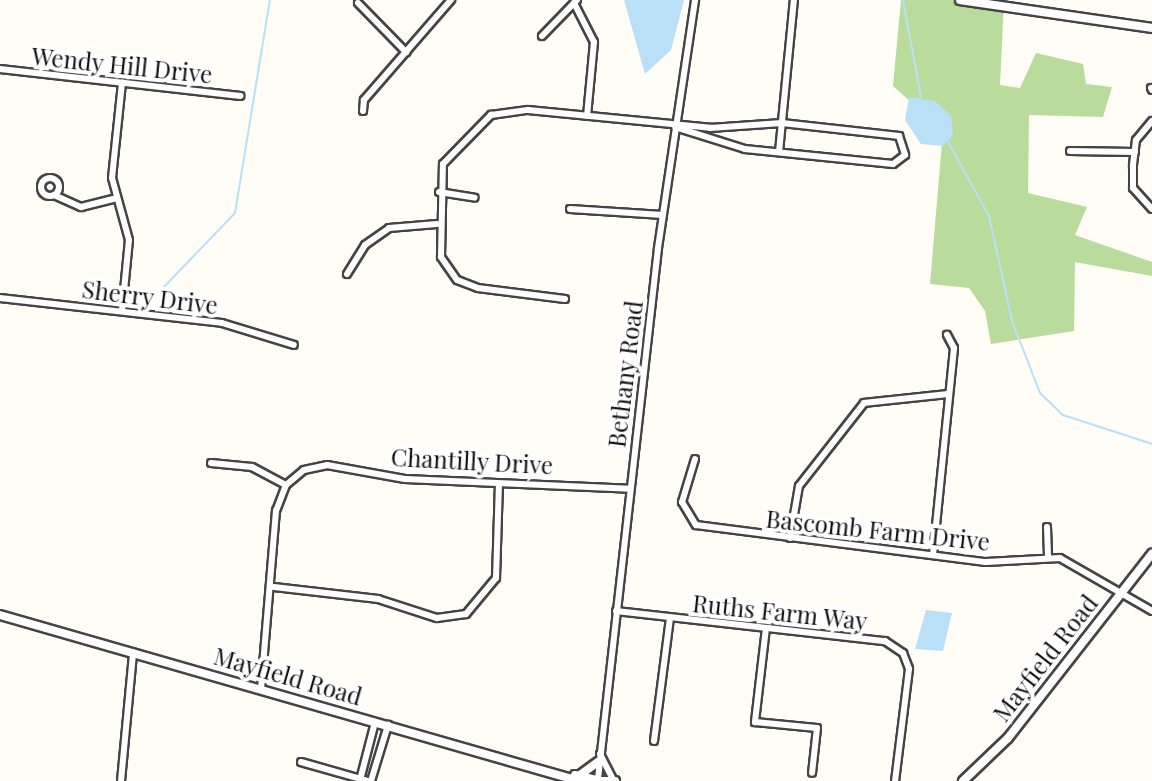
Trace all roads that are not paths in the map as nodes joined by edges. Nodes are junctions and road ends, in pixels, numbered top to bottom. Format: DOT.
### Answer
graph roads {
  1 [pos="451,0"];
  2 [pos="695,0"];
  3 [pos="794,0"];
  4 [pos="960,0"];
  5 [pos="576,1"];
  6 [pos="358,3"];
  7 [pos="1152,28"];
  8 [pos="542,36"];
  9 [pos="406,52"];
  10 [pos="0,69"];
  11 [pos="122,83"];
  12 [pos="240,96"];
  13 [pos="363,111"];
  14 [pos="587,116"];
  15 [pos="1152,121"];
  16 [pos="782,123"];
  17 [pos="675,127"];
  18 [pos="1070,151"];
  19 [pos="779,152"];
  20 [pos="1135,152"];
  21 [pos="439,192"];
  22 [pos="54,195"];
  23 [pos="475,198"];
  24 [pos="114,199"];
  25 [pos="570,209"];
  26 [pos="1152,209"];
  27 [pos="663,215"];
  28 [pos="437,224"];
  29 [pos="347,274"];
  30 [pos="0,298"];
  31 [pos="565,299"];
  32 [pos="122,311"];
  33 [pos="947,335"];
  34 [pos="294,345"];
  35 [pos="948,394"];
  36 [pos="695,459"];
  37 [pos="211,463"];
  38 [pos="499,484"];
  39 [pos="286,485"];
  40 [pos="630,489"];
  41 [pos="1047,527"];
  42 [pos="790,538"];
  43 [pos="1152,554"];
  44 [pos="933,555"];
  45 [pos="1048,558"];
  46 [pos="274,587"];
  47 [pos="1120,594"];
  48 [pos="616,611"];
  49 [pos="1152,611"];
  50 [pos="0,615"];
  51 [pos="670,618"];
  52 [pos="766,628"];
  53 [pos="133,653"];
  54 [pos="261,689"];
  55 [pos="375,722"];
  56 [pos="388,725"];
  57 [pos="654,741"];
  58 [pos="599,758"];
  59 [pos="301,762"];
  60 [pos="812,773"];
  61 [pos="578,778"];
  62 [pos="365,780"];
  63 [pos="597,780"];
  64 [pos="614,780"];
  65 [pos="121,781"];
  66 [pos="895,781"];
  67 [pos="963,781"];
  1 -- 9 [label="street"];
  2 -- 17 [label="street, Bethany Road"];
  3 -- 16 [label="street"];
  4 -- 7 [label="street"];
  5 -- 8 [label="street"];
  5 -- 14 [label="street"];
  6 -- 9 [label="street"];
  9 -- 13 [label="street"];
  10 -- 11 [label="street, Wendy Hill Drive"];
  11 -- 12 [label="street, Wendy Hill Drive"];
  11 -- 24 [label="street"];
  14 -- 17 [label="street"];
  14 -- 21 [label="street"];
  15 -- 20 [label="street"];
  16 -- 17 [label="street"];
  16 -- 19 [label="street"];
  16 -- 19 [label="street"];
  17 -- 19 [label="street"];
  17 -- 27 [label="street, Bethany Road"];
  18 -- 20 [label="street"];
  20 -- 26 [label="street"];
  21 -- 23 [label="street"];
  21 -- 28 [label="street"];
  22 -- 24 [label="street"];
  24 -- 32 [label="street"];
  25 -- 27 [label="street"];
  27 -- 40 [label="street, Bethany Road"];
  28 -- 29 [label="street"];
  28 -- 31 [label="street"];
  30 -- 32 [label="street, Sherry Drive"];
  32 -- 34 [label="street, Sherry Drive"];
  33 -- 35 [label="street"];
  35 -- 42 [label="street"];
  35 -- 44 [label="street"];
  36 -- 42 [label="street, Bascomb Farm Drive"];
  37 -- 39 [label="street"];
  38 -- 39 [label="street, Chantilly Drive"];
  38 -- 40 [label="street, Chantilly Drive"];
  38 -- 46 [label="street"];
  39 -- 46 [label="street"];
  40 -- 48 [label="street, Bethany Road"];
  41 -- 45 [label="street"];
  42 -- 44 [label="street, Bascomb Farm Drive"];
  43 -- 47 [label="street, Mayfield Road"];
  44 -- 45 [label="street, Bascomb Farm Drive"];
  45 -- 47 [label="street, Bascomb Farm Drive"];
  46 -- 54 [label="street"];
  47 -- 49 [label="street, Bascomb Farm Drive"];
  47 -- 67 [label="street, Mayfield Road"];
  48 -- 51 [label="street, Ruths Farm Way"];
  48 -- 58 [label="street, Bethany Road"];
  50 -- 53 [label="street, Mayfield Road"];
  51 -- 52 [label="street, Ruths Farm Way"];
  51 -- 57 [label="street"];
  52 -- 60 [label="street"];
  52 -- 66 [label="street, Ruths Farm Way"];
  53 -- 54 [label="street, Mayfield Road"];
  53 -- 65 [label="street"];
  54 -- 55 [label="street, Mayfield Road"];
  55 -- 56 [label="street, Mayfield Road"];
  55 -- 62 [label="street"];
  56 -- 61 [label="street, Mayfield Road"];
  56 -- 62 [label="street"];
  58 -- 61 [label="street"];
  58 -- 63 [label="street, Bethany Road"];
  58 -- 64 [label="street"];
  59 -- 62 [label="street"];
  61 -- 63 [label="street, Mayfield Road"];
  63 -- 64 [label="street, Mayfield Road"];
}
